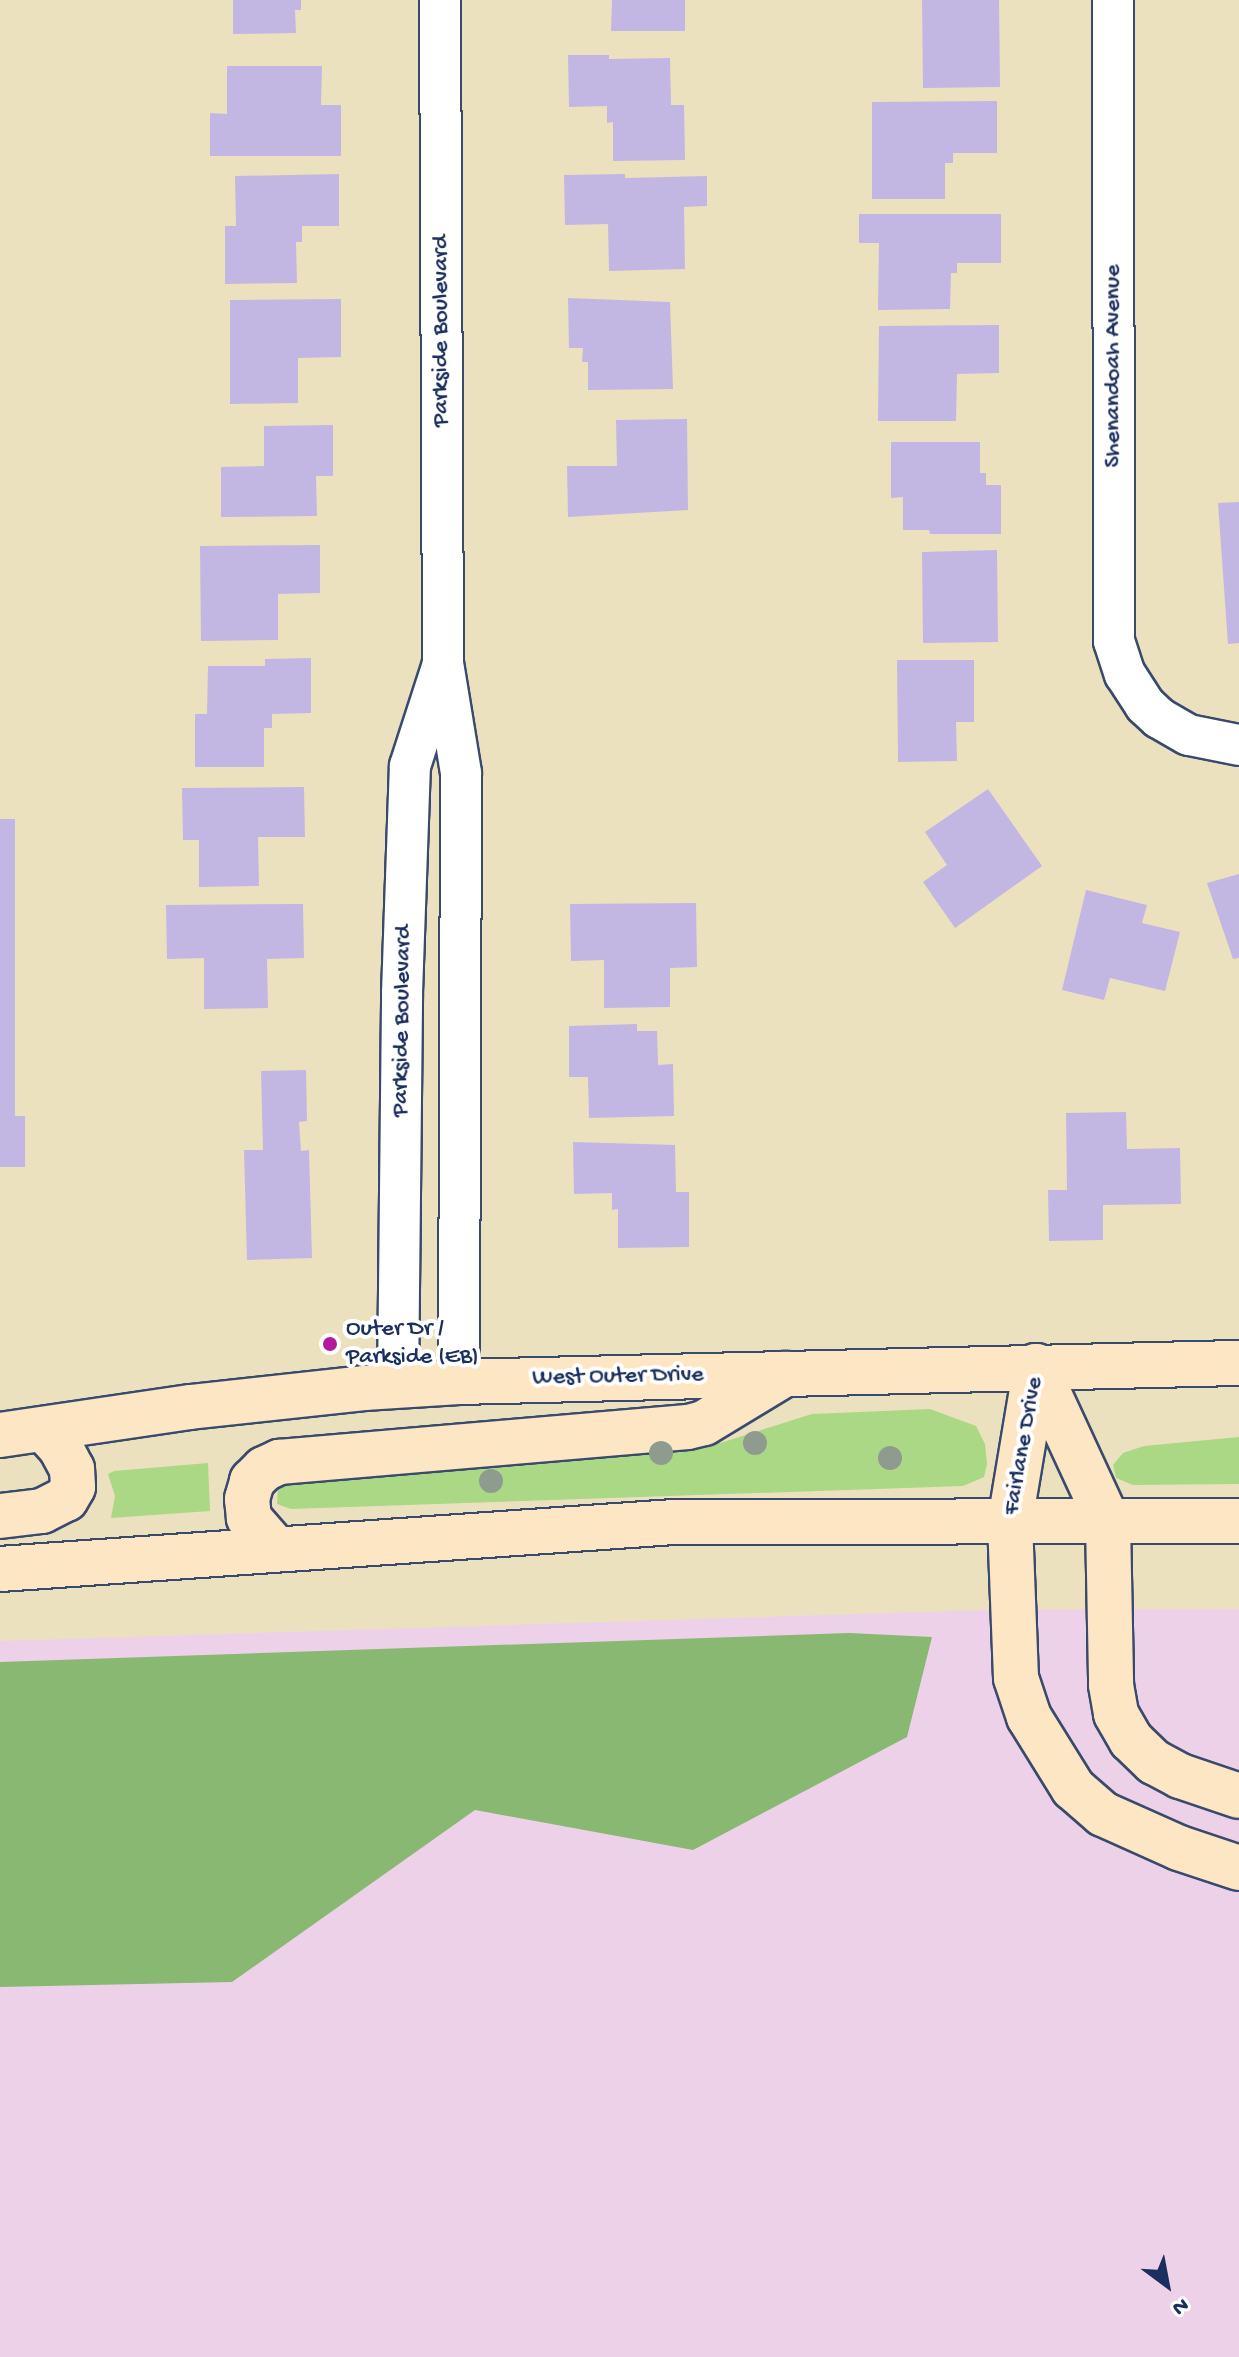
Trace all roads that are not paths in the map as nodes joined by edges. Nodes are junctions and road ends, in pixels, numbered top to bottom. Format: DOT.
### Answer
graph roads {
  1 [pos="440,0"];
  2 [pos="1113,0"];
  3 [pos="443,663"];
  4 [pos="1239,745"];
  5 [pos="1239,1363"];
  6 [pos="1036,1366"];
  7 [pos="787,1373"];
  8 [pos="459,1382"];
  9 [pos="398,1385"];
  10 [pos="44,1429"];
  11 [pos="0,1435"];
  12 [pos="0,1516"];
  13 [pos="1239,1521"];
  14 [pos="1010,1522"];
  15 [pos="1108,1522"];
  16 [pos="275,1548"];
  17 [pos="0,1569"];
  18 [pos="1239,1796"];
  19 [pos="1239,1868"];
  1 -- 3 [label="street, Parkside Boulevard"];
  2 -- 4 [label="street, Shenandoah Avenue"];
  3 -- 8 [label="street, Parkside Boulevard"];
  3 -- 9 [label="street, Parkside Boulevard"];
  5 -- 6 [label="main road, West Outer Drive"];
  6 -- 7 [label="main road, West Outer Drive"];
  6 -- 14 [label="main road, Fairlane Drive"];
  6 -- 15 [label="main road, Fairlane Drive"];
  7 -- 8 [label="main road, West Outer Drive"];
  7 -- 16 [label="main road"];
  8 -- 9 [label="main road, West Outer Drive"];
  9 -- 10 [label="main road, West Outer Drive"];
  10 -- 11 [label="main road, West Outer Drive"];
  10 -- 12 [label="main road"];
  13 -- 15 [label="main road"];
  14 -- 15 [label="main road"];
  14 -- 16 [label="main road"];
  14 -- 19 [label="main road, Fairlane Drive"];
  15 -- 18 [label="main road, Fairlane Drive"];
  16 -- 17 [label="main road"];
}
